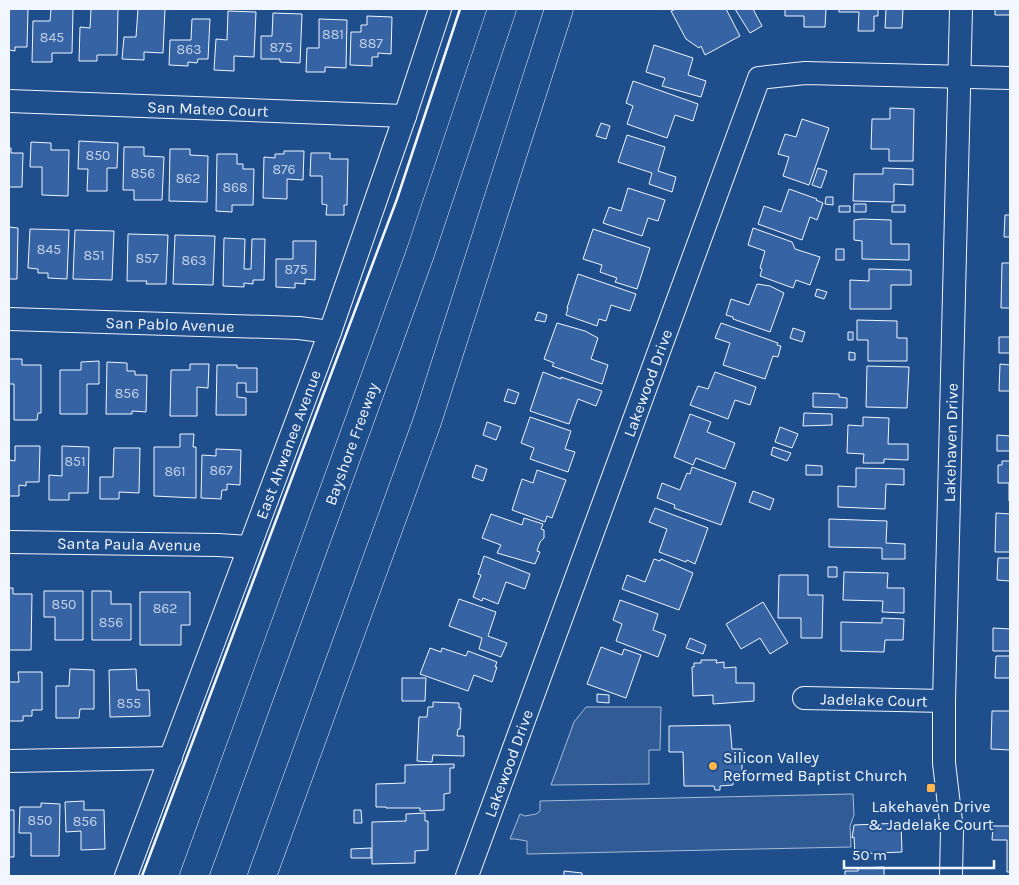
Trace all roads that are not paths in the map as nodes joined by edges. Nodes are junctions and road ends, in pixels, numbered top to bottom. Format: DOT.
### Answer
graph roads {
  1 [pos="440,9"];
  2 [pos="502,9"];
  3 [pos="559,9"];
  4 [pos="961,9"];
  5 [pos="960,77"];
  6 [pos="1010,78"];
  7 [pos="9,101"];
  8 [pos="406,116"];
  9 [pos="9,319"];
  10 [pos="330,332"];
  11 [pos="9,542"];
  12 [pos="249,547"];
  13 [pos="804,698"];
  14 [pos="944,701"];
  15 [pos="171,758"];
  16 [pos="9,761"];
  17 [pos="126,876"];
  18 [pos="194,876"];
  19 [pos="262,876"];
  20 [pos="467,876"];
  21 [pos="951,876"];
  1 -- 8 [label="street, East Ahwanee Avenue"];
  2 -- 18 [label="highway, Bayshore Freeway"];
  3 -- 19 [label="highway"];
  4 -- 5 [label="street, Lakehaven Drive"];
  5 -- 6 [label="street"];
  5 -- 14 [label="street, Lakehaven Drive"];
  5 -- 20 [label="street, Lakewood Drive"];
  7 -- 8 [label="street, San Mateo Court"];
  8 -- 10 [label="street, East Ahwanee Avenue"];
  9 -- 10 [label="street, San Pablo Avenue"];
  10 -- 12 [label="street, East Ahwanee Avenue"];
  11 -- 12 [label="street, Santa Paula Avenue"];
  12 -- 15 [label="street, East Ahwanee Avenue"];
  13 -- 14 [label="street, Jadelake Court"];
  14 -- 21 [label="street, Lakehaven Drive"];
  15 -- 16 [label="street"];
  15 -- 17 [label="street, East Ahwanee Avenue"];
}
